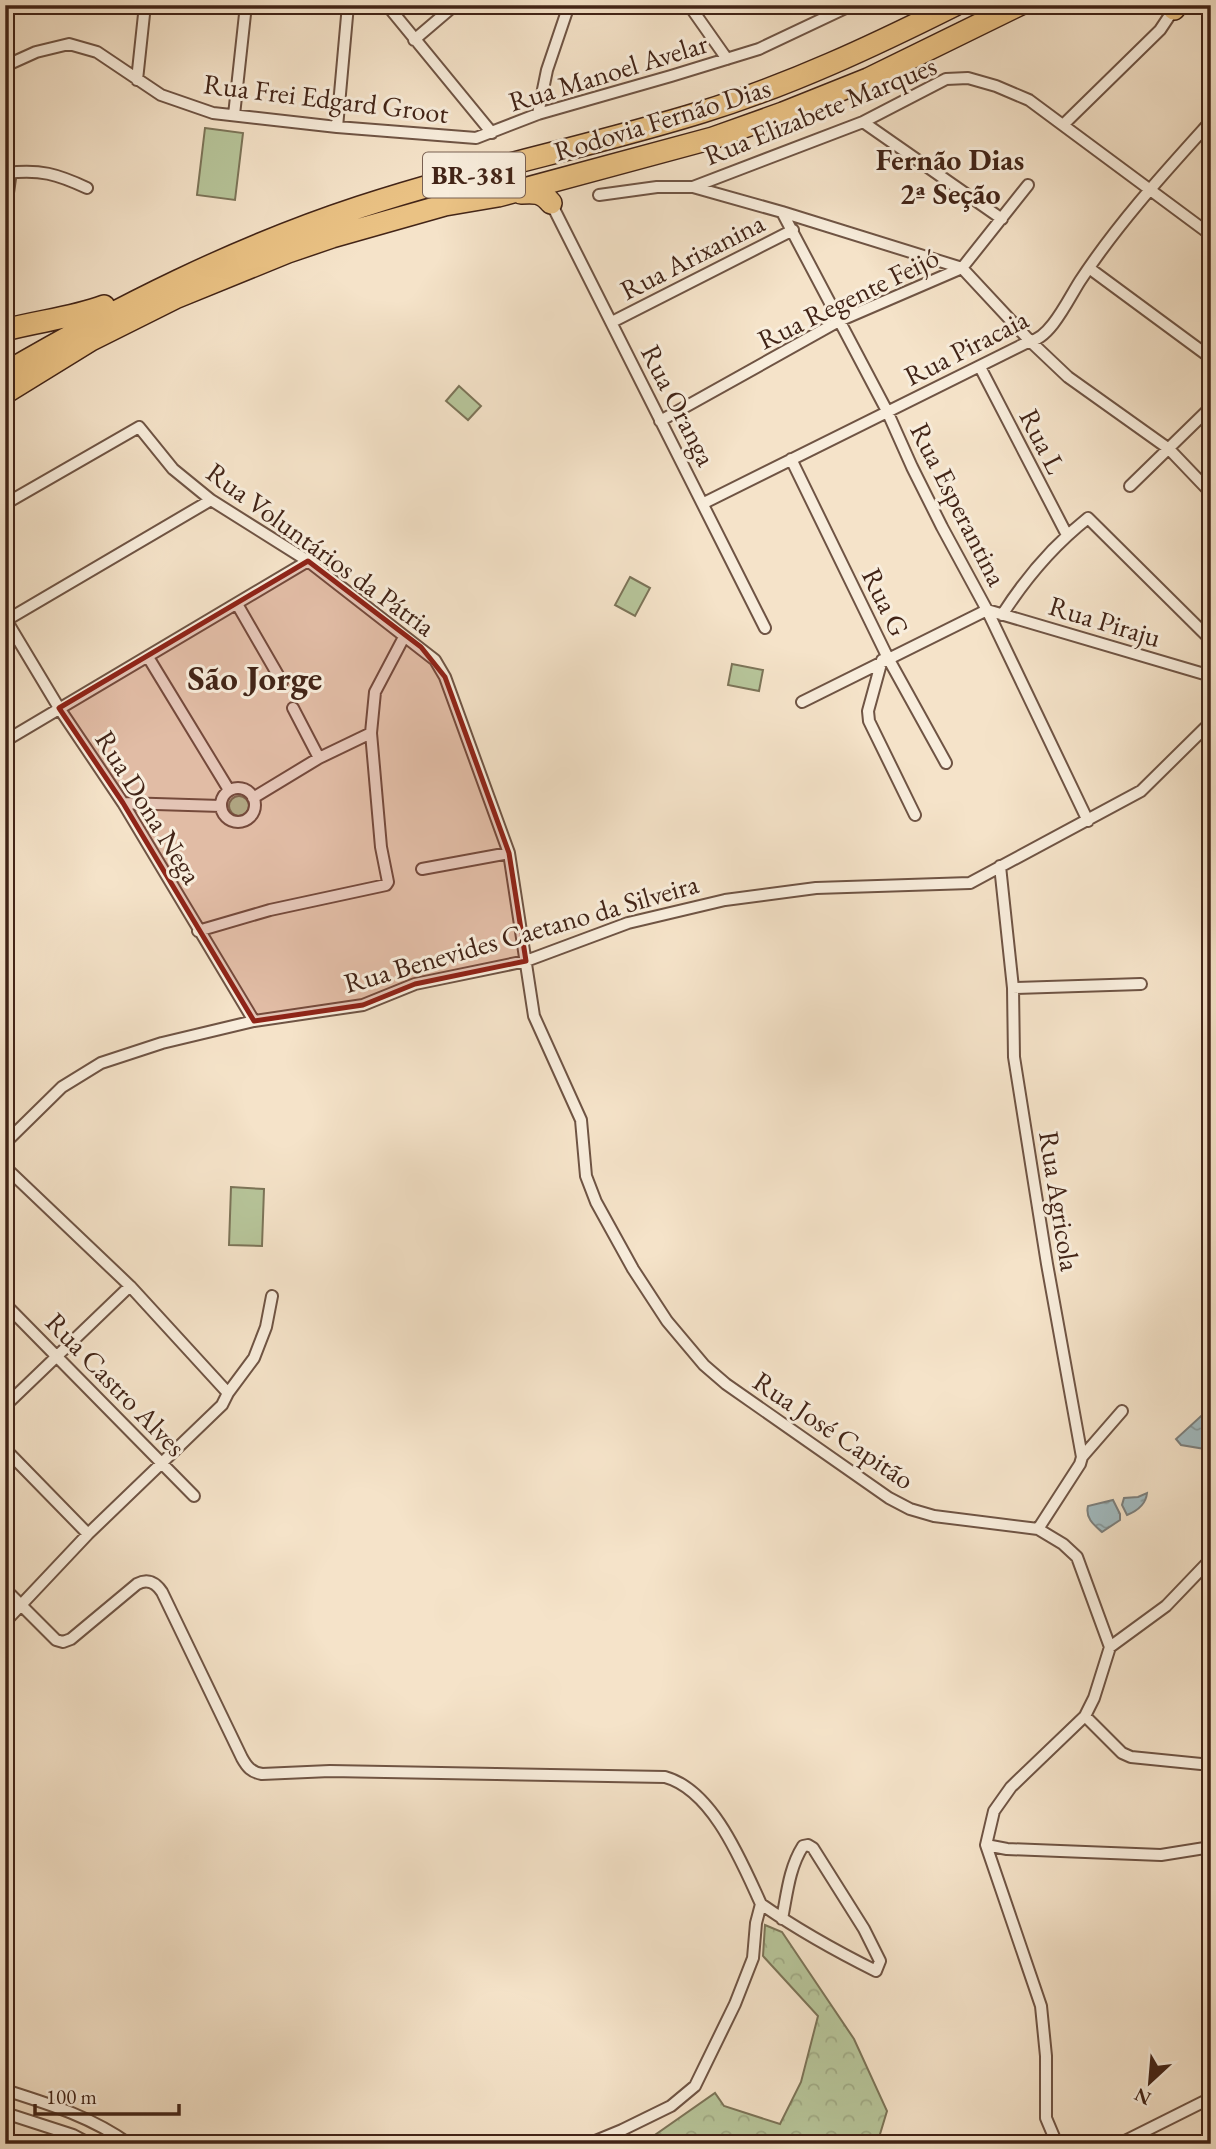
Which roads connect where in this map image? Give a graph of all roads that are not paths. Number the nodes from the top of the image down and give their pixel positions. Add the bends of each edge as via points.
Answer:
1 (145, 5) edge
2 (246, 5) edge
3 (348, 5) edge
4 (387, 5) edge
5 (454, 5) edge
6 (569, 5) edge
7 (689, 5) edge
8 (852, 5) edge
9 (955, 5) edge
10 (1019, 5) edge
11 (1175, 7) edge
12 (414, 40) junction
13 (727, 59) junction
14 (5, 66) edge
15 (137, 80) junction
16 (538, 114) junction
17 (234, 115) junction
18 (1211, 121) edge
19 (863, 122) junction
20 (1064, 124) junction
21 (337, 127) junction
22 (492, 133) junction
23 (6, 171) edge
24 (1028, 185) dead end
25 (693, 187) junction
26 (87, 188) dead end
27 (1149, 189) junction
28 (598, 195) dead end
29 (498, 196) junction
30 (5, 200) edge
31 (551, 203) joint
32 (782, 212) junction
33 (1002, 219) junction
34 (793, 230) junction
35 (1211, 235) edge
36 (962, 268) junction
37 (1089, 268) junction
38 (191, 273) junction
39 (839, 321) junction
40 (612, 322) junction
41 (5, 330) edge
42 (1030, 341) junction
43 (1211, 358) edge
44 (980, 367) junction
45 (5, 373) edge
46 (5, 393) edge
47 (1211, 407) edge
48 (887, 411) junction
49 (660, 421) junction
50 (1169, 449) junction
51 (791, 459) junction
52 (1130, 486) dead end
53 (1211, 493) edge
54 (211, 500) junction
55 (704, 503) junction
56 (5, 504) edge
57 (1067, 535) junction
58 (308, 561) junction
59 (237, 604) junction
60 (987, 610) junction
61 (1002, 615) junction
62 (6, 620) edge
63 (765, 628) dead end
64 (404, 637) junction
65 (1211, 640) edge
66 (148, 657) junction
67 (885, 659) junction
68 (1211, 676) edge
69 (282, 682) dead end
70 (802, 702) dead end
71 (59, 708) junction
72 (293, 708) dead end
73 (1211, 722) edge
74 (371, 733) junction
75 (5, 741) edge
76 (319, 758) junction
77 (946, 763) dead end
78 (229, 790) junction
79 (253, 798) junction
80 (123, 803) junction
81 (221, 806) junction
82 (915, 815) dead end
83 (1088, 821) junction
84 (509, 853) junction
85 (1000, 866) junction
86 (422, 869) dead end
87 (198, 931) junction
88 (526, 961) junction
89 (1141, 984) dead end
90 (1013, 988) junction
91 (254, 1021) junction
92 (5, 1143) edge
93 (5, 1167) edge
94 (130, 1286) junction
95 (272, 1296) dead end
96 (5, 1304) edge
97 (56, 1355) junction
98 (228, 1393) junction
99 (5, 1406) edge
100 (1122, 1411) dead end
101 (5, 1449) edge
102 (1082, 1457) junction
103 (161, 1464) junction
104 (194, 1496) dead end
105 (1038, 1529) junction
106 (88, 1534) junction
107 (1211, 1559) edge
108 (5, 1589) edge
109 (23, 1606) junction
110 (5, 1622) edge
111 (1110, 1647) junction
112 (1084, 1716) junction
113 (1211, 1765) edge
114 (986, 1845) junction
115 (1211, 1847) edge
116 (761, 1904) junction
117 (782, 1919) junction
118 (5, 2090) edge
119 (1211, 2098) edge
120 (5, 2113) edge
121 (90, 2144) edge
122 (129, 2144) edge
123 (588, 2144) edge
124 (1057, 2144) edge
125 (1119, 2144) edge

1 - 15 street
2 - 17 street
3 - 21 street
4 - 12 street
5 - 12 street
6 - 16 street
7 - 13 street
8 - 13 street, Rua Manoel Avelar
9 - 38 highway, Rodovia Fernão Dias / BR-381 via 834,64 702,112 360,207
10 - 29 highway, Rodovia Fernão Dias / BR-381 via 868,79 783,113 713,138
11 - 20 street via 1160,30
12 - 22 street
13 - 16 street, Rua Manoel Avelar
14 - 15 street, Rua Frei Edgard Groot via 69,44 97,52
15 - 17 street, Rua Frei Edgard Groot via 161,96
16 - 22 street, Rua Manoel Avelar
17 - 21 street, Rua Frei Edgard Groot
18 - 27 street, Rua Piracaia
19 - 20 street, Rua Elizabete Marques via 946,79 968,78 1029,100
19 - 25 street, Rua Elizabete Marques
19 - 33 street
20 - 27 street, Rua Elizabete Marques
21 - 22 street, Rua Frei Edgard Groot via 476,138
23 - 26 street via 60,175
23 - 30 street
24 - 33 street, Rua Regente Feijó
25 - 28 street
25 - 32 street
27 - 35 street, Rua Elizabete Marques
27 - 37 street, Rua Piracaia
29 - 31 highway via 535,192
29 - 46 highway, Rodovia Fernão Dias / BR-381 via 445,205 288,252 151,310 91,340
31 - 40 street, Rua Oranga
32 - 34 street, Rua Esperantina
32 - 36 street
33 - 36 street, Rua Regente Feijó
34 - 39 street, Rua Esperantina
34 - 40 street, Rua Arixanina
36 - 39 street, Rua Regente Feijó
36 - 42 street
37 - 42 street, Rua Piracaia via 1044,337
37 - 43 street
38 - 41 highway via 171,276 102,307
38 - 45 highway, Rodovia Fernão Dias / BR-381
39 - 48 street, Rua Esperantina
39 - 49 street, Rua Regente Feijó
40 - 49 street, Rua Oranga
42 - 44 street, Rua Piracaia
42 - 50 street via 1068,377
44 - 48 street, Rua Piracaia
44 - 57 street, Rua L
47 - 50 street
48 - 51 street, Rua Piracaia
48 - 60 street, Rua Esperantina
49 - 55 street, Rua Oranga
50 - 52 street
50 - 53 street
51 - 55 street, Rua Piracaia
51 - 67 street, Rua G
54 - 56 street, Rua Voluntários da Pátria via 173,469 139,427
54 - 58 street, Rua Voluntários da Pátria
54 - 62 street
55 - 63 street, Rua Oranga
57 - 61 street
57 - 65 street via 1088,518
58 - 59 street
58 - 64 street, Rua Voluntários da Pátria
59 - 66 street
59 - 69 street
60 - 61 street, Rua Piraju
60 - 67 street
60 - 83 street, Rua Esperantina
61 - 68 street, Rua Piraju
62 - 71 street, Rua Dona Nega
64 - 74 street via 375,692
64 - 84 street, Rua Voluntários da Pátria via 435,660 445,677
66 - 71 street
66 - 78 street
67 - 70 street
67 - 77 street, Rua G
67 - 82 street via 869,721
71 - 75 street
71 - 80 street, Rua Dona Nega
72 - 76 street
73 - 83 street, Rua Benevides Caetano da Silveira via 1141,791
74 - 76 street
74 - 87 street via 386,885
76 - 79 street
78 - 79 street via 240,788
78 - 81 street
79 - 81 street via 252,813 244,820 229,819
80 - 81 street
80 - 87 street, Rua Dona Nega
83 - 85 street, Rua Benevides Caetano da Silveira
84 - 86 street
84 - 88 street, Rua Voluntários da Pátria
85 - 88 street, Rua Benevides Caetano da Silveira via 970,883 816,888 725,900 628,923
85 - 90 street, Rua Agricola
87 - 91 street, Rua Dona Nega
88 - 91 street, Rua Benevides Caetano da Silveira via 415,984 363,1005
88 - 105 street, Rua José Capitão via 534,1016 581,1120 586,1176 596,1202 667,1321 704,1365 910,1509
89 - 90 street
90 - 102 street, Rua Agricola via 1014,1057
91 - 92 street, Rua Benevides Caetano da Silveira via 101,1063 62,1087
93 - 94 street
94 - 97 street
94 - 98 street
95 - 98 street via 254,1358
96 - 97 street, Rua Castro Alves
97 - 99 street
97 - 103 street, Rua Castro Alves
98 - 103 street via 222,1405
100 - 102 street
101 - 106 street
102 - 105 street
103 - 104 street, Rua Castro Alves
103 - 106 street
105 - 111 street, Rua José Capitão via 1077,1558
106 - 109 street
107 - 111 street via 1166,1606
108 - 109 street
109 - 110 street
109 - 116 street via 63,1642 137,1584 152,1582 162,1592 242,1758 254,1772 676,1780 713,1814
111 - 112 street
112 - 113 street via 1131,1757
112 - 114 street via 1011,1787 994,1811
114 - 115 street via 1161,1855
114 - 124 street via 1041,2006 1046,2118
116 - 117 street
116 - 123 street via 753,1958 695,2086 671,2106
117 - 117 street via 797,1855 808,1845 864,1929 880,1966 876,1971
118 - 122 street via 105,2127
119 - 125 street
120 - 121 street

